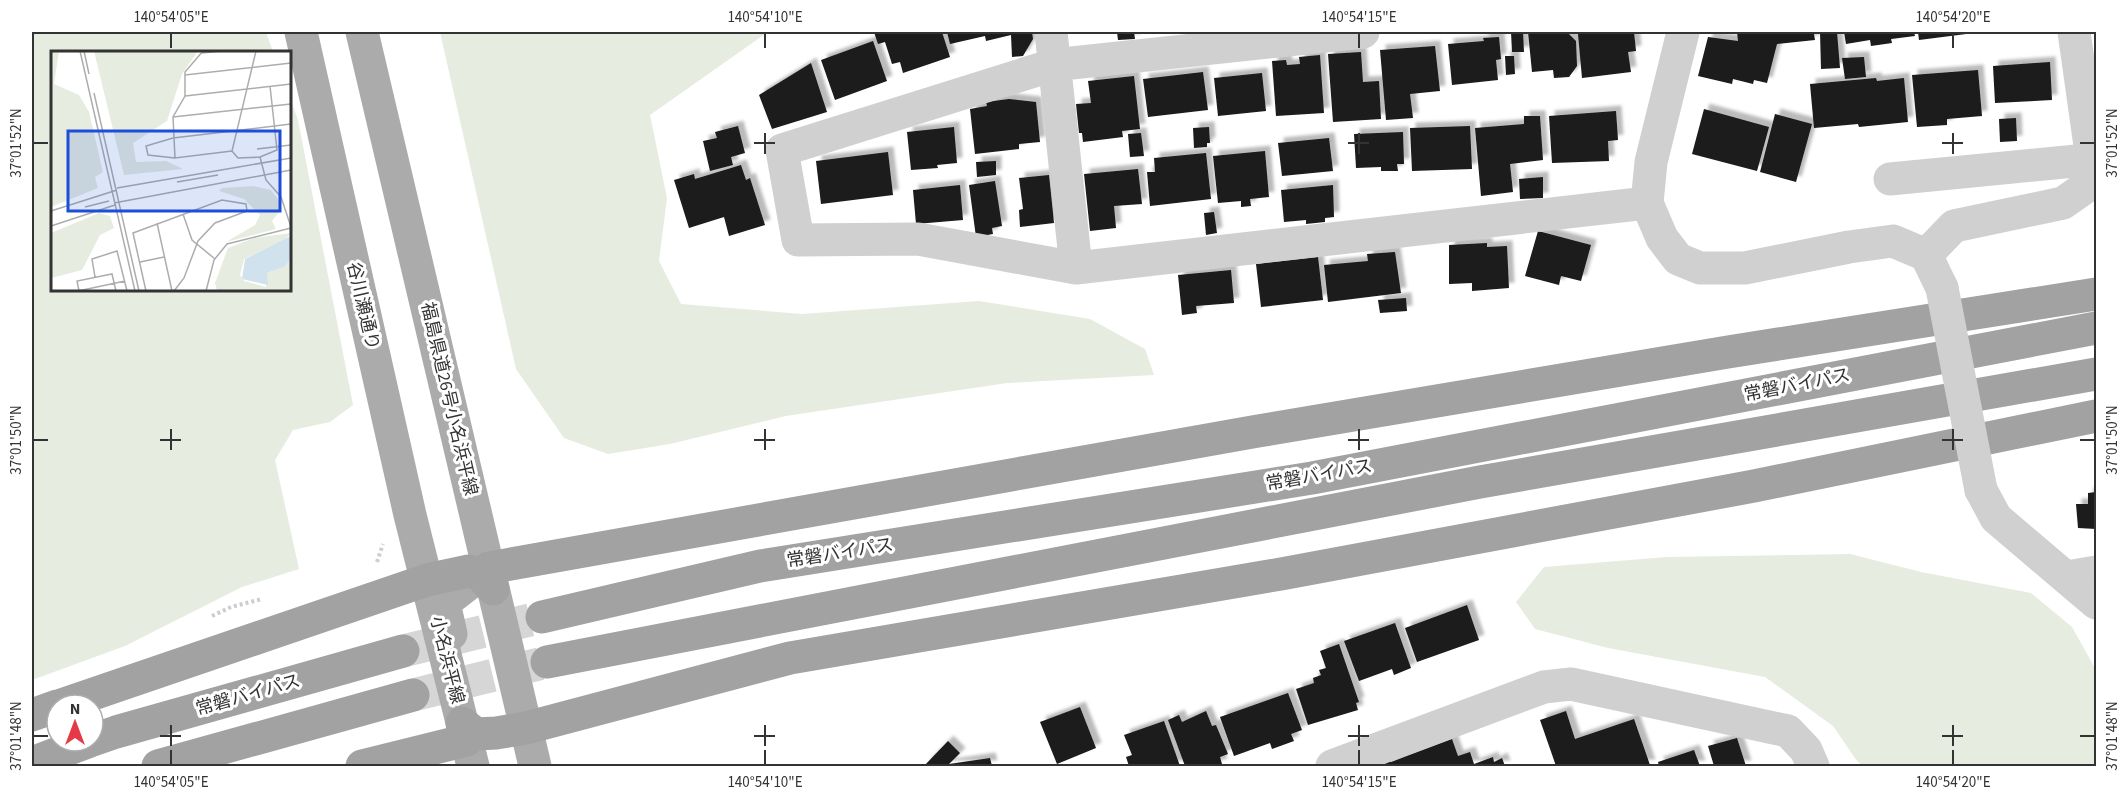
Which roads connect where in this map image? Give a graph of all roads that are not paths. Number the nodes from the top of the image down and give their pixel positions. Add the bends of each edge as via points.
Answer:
1 (301, 32) edge
2 (362, 32) edge
3 (1051, 32) edge
4 (1363, 32) edge
5 (1683, 32) edge
6 (2074, 32) edge
7 (1053, 65) junction
8 (2094, 160) edge
9 (1890, 179) dead end
10 (1647, 203) junction
11 (1926, 255) junction
12 (1076, 268) junction
13 (2097, 294) edge
14 (2097, 328) edge
15 (2097, 374) edge
16 (2097, 416) edge
17 (2082, 574) edge
18 (487, 577) junction
19 (427, 580) junction
20 (2097, 603) edge
21 (542, 617) tunnel mouth
22 (403, 651) tunnel mouth
23 (547, 662) tunnel mouth
24 (97, 693) edge
25 (413, 695) tunnel mouth
26 (526, 728) junction
27 (105, 736) edge
28 (470, 741) edge
29 (59, 753) edge
30 (32, 763) edge
31 (158, 766) edge
32 (362, 766) edge
33 (535, 766) edge
34 (1332, 766) edge
35 (1813, 766) edge

1 - 19 main road, 谷川瀬通り
2 - 18 main road, 福島県道26号小名浜平線
3 - 7 street
4 - 7 street
5 - 10 street via 1651,162
6 - 8 street
7 - 12 street
7 - 12 street via 782,150 798,240 918,239
8 - 9 street
8 - 11 street via 2090,184 2063,202 1954,226
10 - 11 street via 1662,238 1678,259 1700,268 1745,268 1893,242
10 - 12 street
11 - 17 street, bridge via 1942,288 1981,490 1996,518
13 - 18 highway via 1281,427
14 - 21 highway, 常磐バイパス via 1312,478 760,566
15 - 23 highway, 常磐バイパス via 1480,482
16 - 26 highway via 1754,486 1350,561 790,658
17 - 20 street
18 - 19 highway via 469,571
18 - 26 main road, 福島県道26号小名浜平線
18 - 28 main road via 444,603
19 - 24 highway
19 - 28 main road, 小名浜平線
22 - 27 highway, 常磐バイパス
25 - 31 highway
26 - 28 highway
26 - 33 main road, 福島県道26号小名浜平線
28 - 32 highway
29 - 30 highway, 常磐バイパス
34 - 35 street via 1544,687 1571,684 1788,731 1806,750

